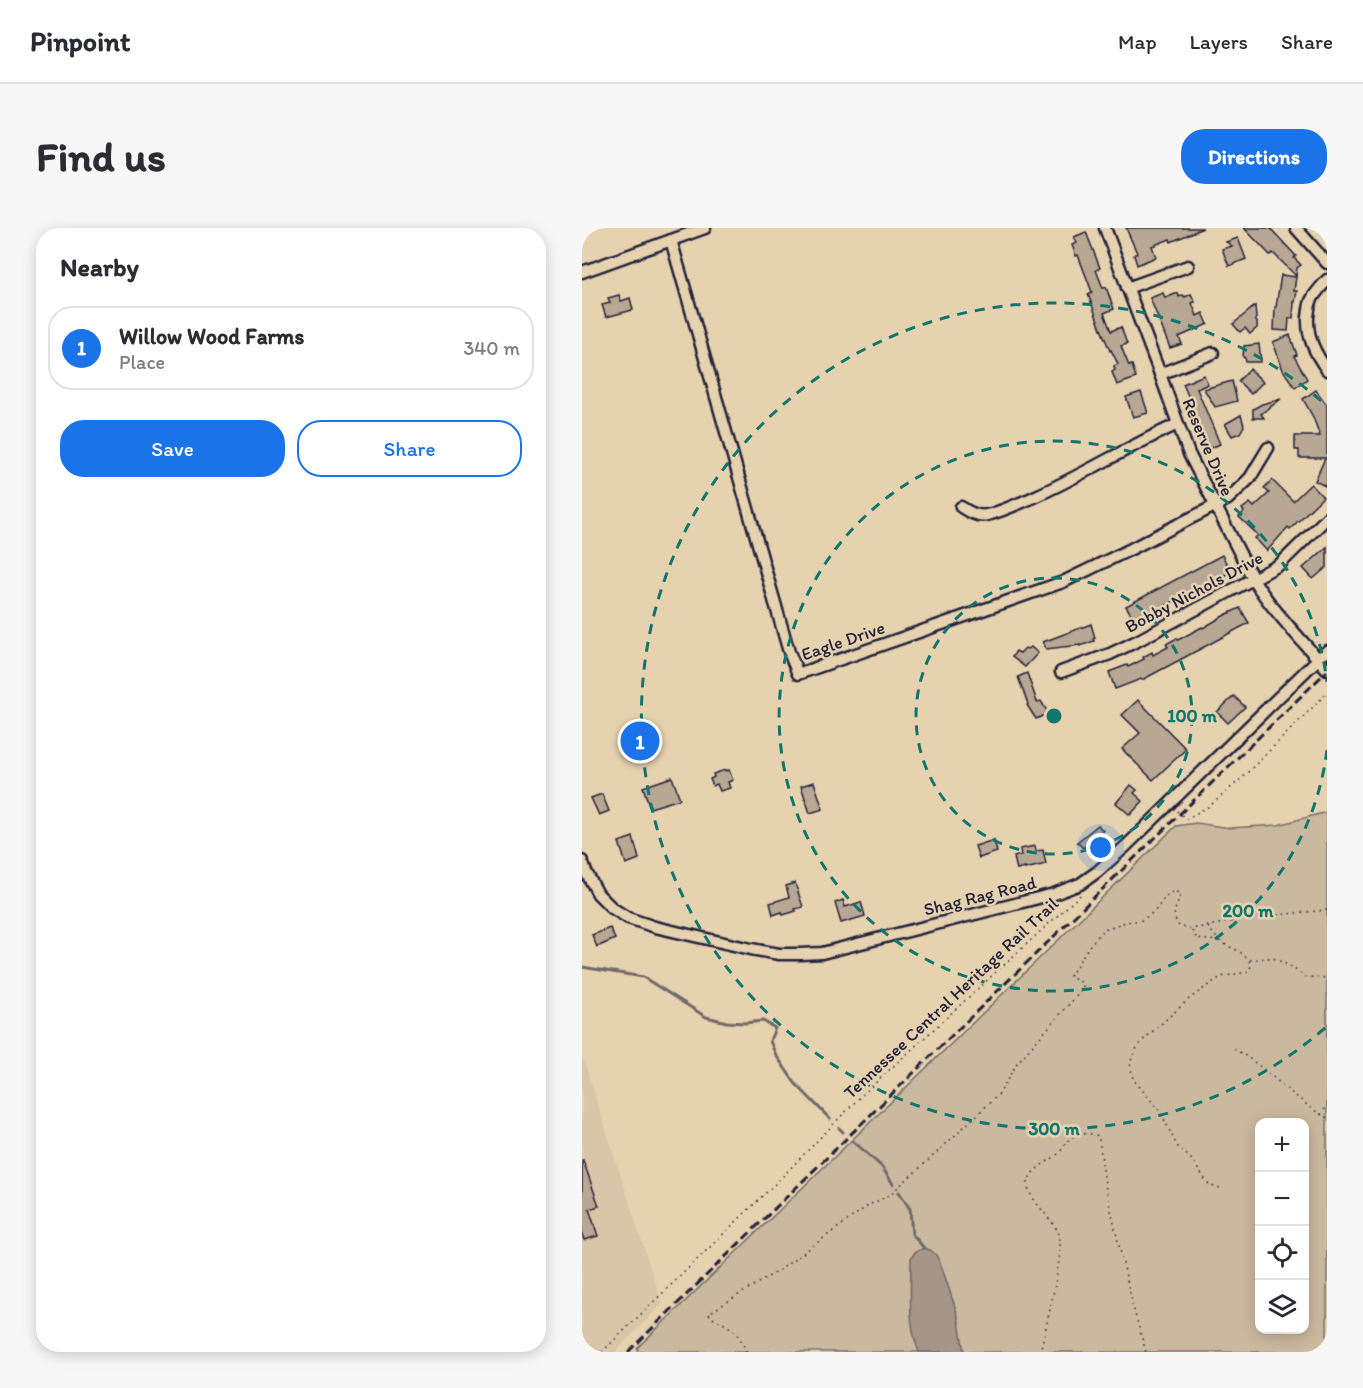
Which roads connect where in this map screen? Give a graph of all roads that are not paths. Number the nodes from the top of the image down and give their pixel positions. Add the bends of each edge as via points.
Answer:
1 (705, 228) edge
2 (1105, 228) edge
3 (1296, 228) edge
4 (670, 240) junction
5 (1327, 262) edge
6 (1188, 266) dead end
7 (582, 272) edge
8 (1327, 280) edge
9 (1127, 288) junction
10 (1213, 353) dead end
11 (1327, 370) edge
12 (1160, 374) junction
13 (1178, 424) junction
14 (1268, 448) dead end
15 (1215, 505) junction
16 (961, 507) dead end
17 (1327, 518) edge
18 (1253, 579) junction
19 (1327, 651) edge
20 (1318, 659) junction
21 (1327, 669) edge
22 (1061, 672) dead end
23 (582, 861) edge

1 - 4 street
2 - 9 street, Reserve Drive
3 - 5 street
4 - 7 street
4 - 15 street, Eagle Drive via 798,674 1063,582
6 - 9 street
8 - 11 street via 1311,299 1308,326 1316,354
9 - 12 street, Reserve Drive
10 - 12 street
12 - 13 street, Reserve Drive
13 - 15 street, Reserve Drive
13 - 16 street via 1019,503 985,516
14 - 15 street via 1250,478 1228,499
15 - 18 street, Reserve Drive
17 - 18 street, Bobby Nichols Drive via 1279,565
18 - 20 street, Reserve Drive
18 - 22 street, Bobby Nichols Drive via 1137,641
19 - 20 street, Shag Rag Road
20 - 21 street
20 - 23 street, Shag Rag Road via 1097,872 1054,894 822,953 779,954 628,918 598,894

